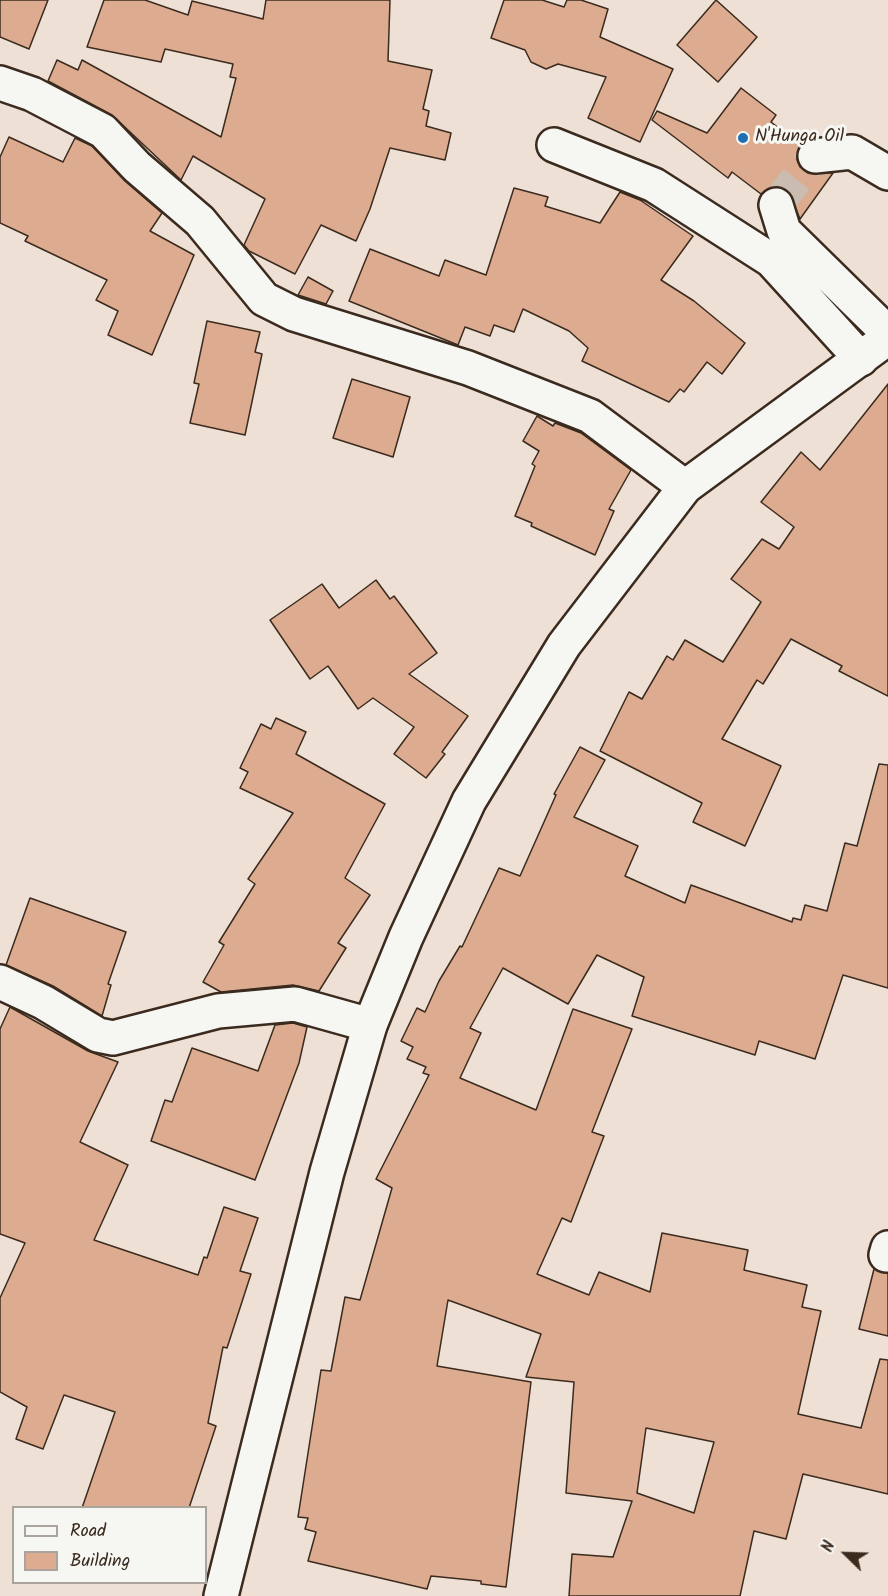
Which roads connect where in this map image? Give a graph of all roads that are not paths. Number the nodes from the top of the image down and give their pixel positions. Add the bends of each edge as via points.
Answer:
1 (0, 83) edge
2 (554, 145) dead end
3 (815, 156) dead end
4 (888, 173) edge
5 (776, 205) dead end
6 (888, 336) edge
7 (861, 359) junction
8 (686, 488) junction
9 (0, 982) edge
10 (370, 1025) junction
11 (221, 1596) edge

1 - 8 street via 32,94 103,131 137,167 200,221 264,299 294,314 468,368 590,416
2 - 7 street via 654,185 771,260
3 - 4 street via 852,152
5 - 6 street via 784,231
6 - 7 street
7 - 8 street
8 - 10 street via 564,645 469,801
9 - 10 street via 98,1035 113,1038 218,1011 295,1004
10 - 11 street via 321,1195

